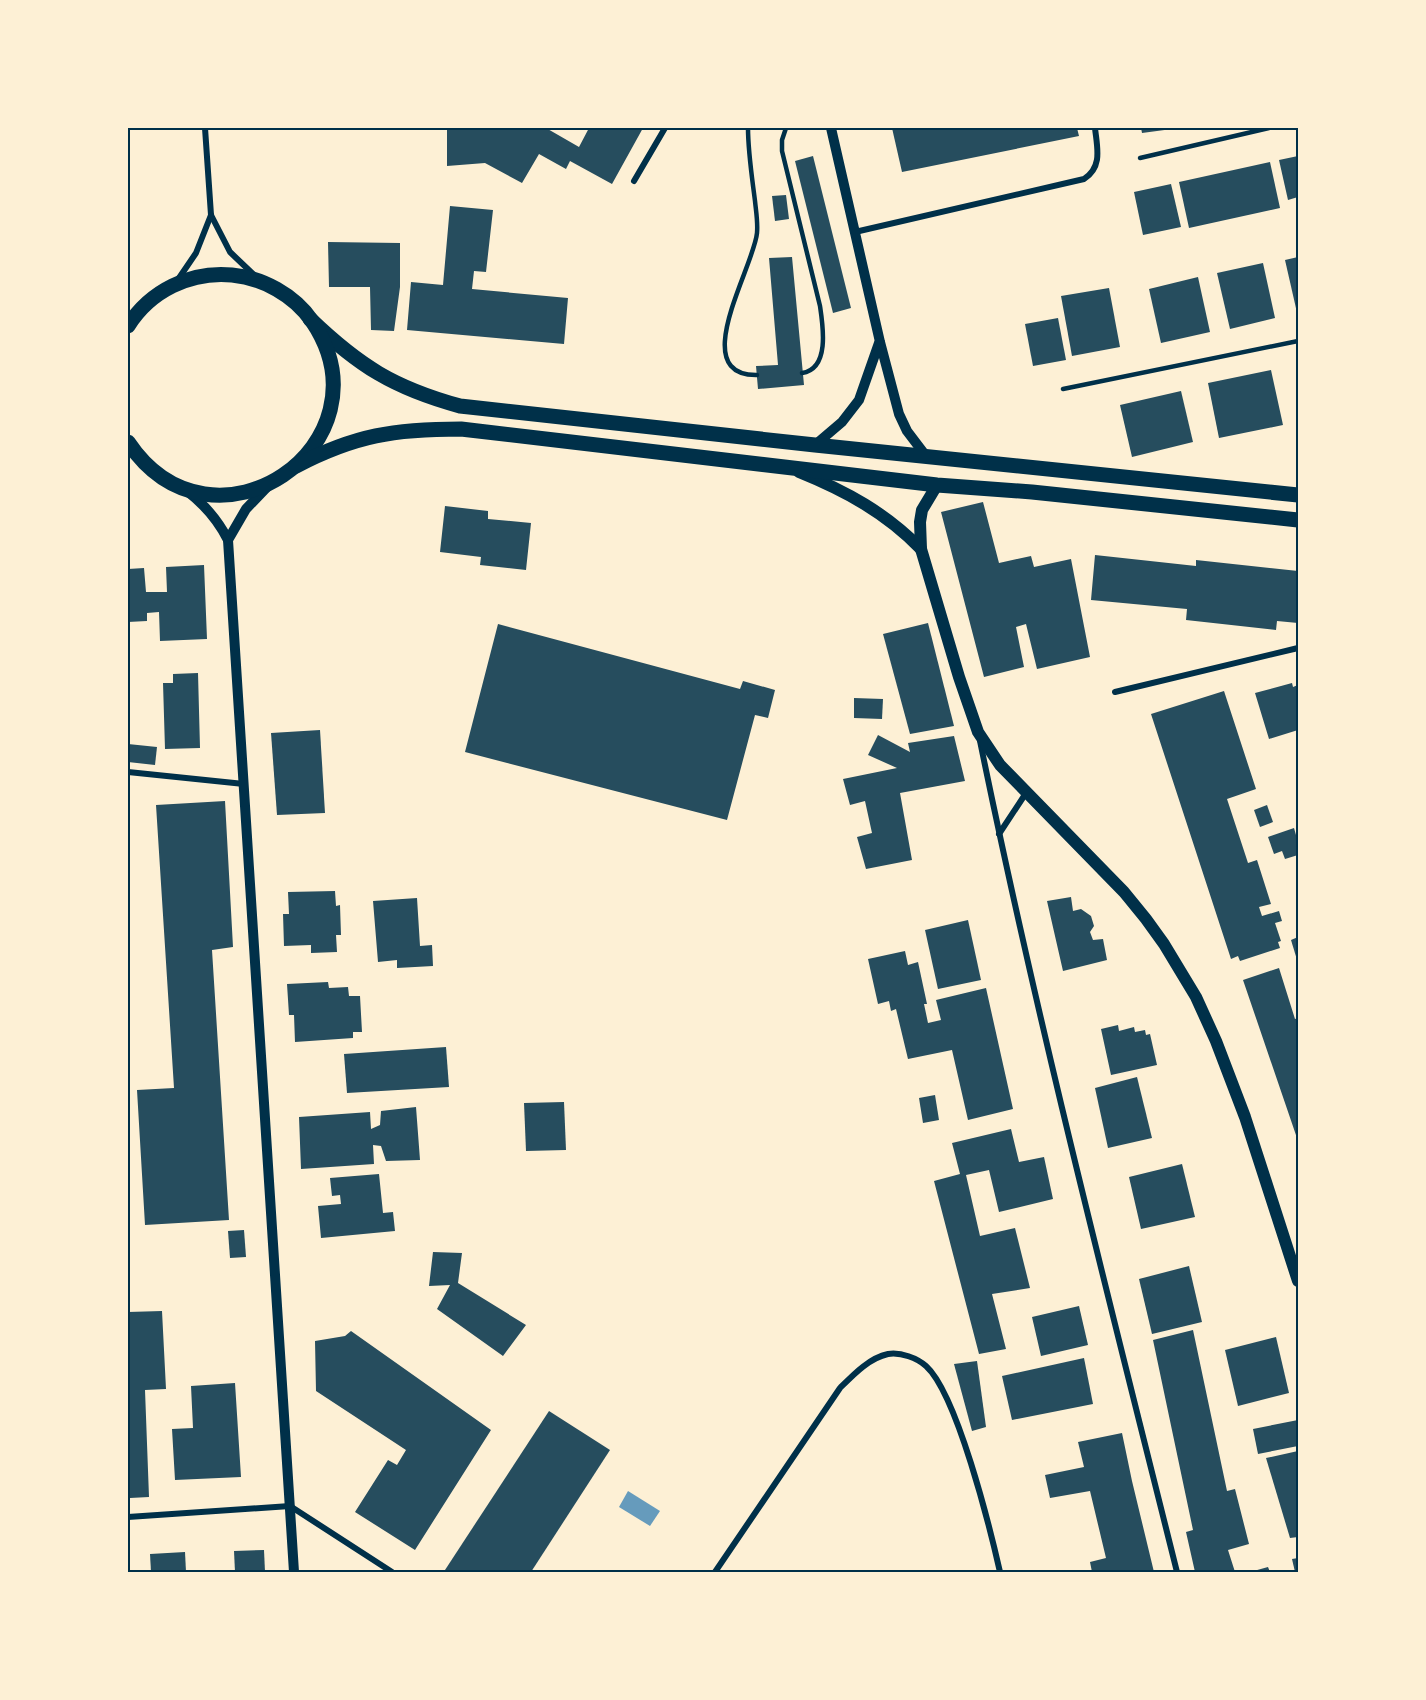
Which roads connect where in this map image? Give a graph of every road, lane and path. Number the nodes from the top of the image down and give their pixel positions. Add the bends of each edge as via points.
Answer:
1 (205, 128) edge
2 (665, 128) edge
3 (748, 128) edge
4 (786, 128) edge
5 (831, 128) edge
6 (1095, 128) edge
7 (1269, 128) edge
8 (1140, 158) dead end
9 (634, 181) dead end
10 (211, 215) junction
11 (855, 232) junction
12 (264, 283) junction
13 (172, 286) junction
14 (154, 297) junction
15 (128, 306) edge
16 (310, 319) junction
17 (128, 326) edge
18 (1299, 341) edge
19 (880, 342) junction
20 (802, 373) dead end
21 (757, 375) dead end
22 (1063, 389) dead end
23 (128, 442) edge
24 (815, 445) junction
25 (926, 456) junction
26 (296, 466) junction
27 (790, 468) junction
28 (270, 484) junction
29 (937, 484) junction
30 (182, 487) junction
31 (1299, 495) edge
32 (1299, 520) edge
33 (228, 540) junction
34 (921, 549) junction
35 (1299, 648) edge
36 (1115, 692) dead end
37 (978, 732) junction
38 (128, 772) edge
39 (244, 784) junction
40 (1026, 793) junction
41 (999, 834) junction
42 (1299, 1281) edge
43 (290, 1506) junction
44 (128, 1517) edge
45 (294, 1572) edge
46 (392, 1572) edge
47 (716, 1572) edge
48 (1000, 1572) edge
49 (1177, 1572) edge

1 - 10 street
2 - 9 street
3 - 21 lane via 757,236 724,340 729,367 739,373
4 - 20 lane via 782,151 822,324 818,363 813,370
5 - 11 street
6 - 11 street via 1098,164 1084,179
7 - 8 lane
10 - 12 street via 230,252
10 - 13 street via 196,253
11 - 19 street
12 - 13 main road via 222,274
12 - 16 main road via 294,301
13 - 14 main road
14 - 15 main road
14 - 17 main road
16 - 24 main road via 380,376 460,406
16 - 26 main road via 326,350 332,390 321,433
18 - 22 lane
19 - 24 street via 859,400 842,422
19 - 25 street via 902,422
23 - 30 main road via 154,472
24 - 25 main road
25 - 31 main road
26 - 27 main road via 330,449 377,434 461,429
26 - 28 main road
27 - 29 main road
27 - 34 main road via 853,495 903,530
28 - 30 main road via 222,495
28 - 33 street via 246,509
29 - 32 main road
29 - 34 main road via 922,510
30 - 33 street via 208,511
33 - 39 street
34 - 37 main road
35 - 36 street
37 - 40 main road via 1000,765
37 - 41 street
38 - 39 street
39 - 43 street
40 - 41 street
40 - 42 main road via 1124,892 1164,944 1196,997 1245,1117
41 - 49 street via 1045,1039
43 - 44 street
43 - 45 street
43 - 46 street
47 - 48 street via 840,1388 855,1372 889,1354 913,1358 927,1367 938,1382 957,1422

